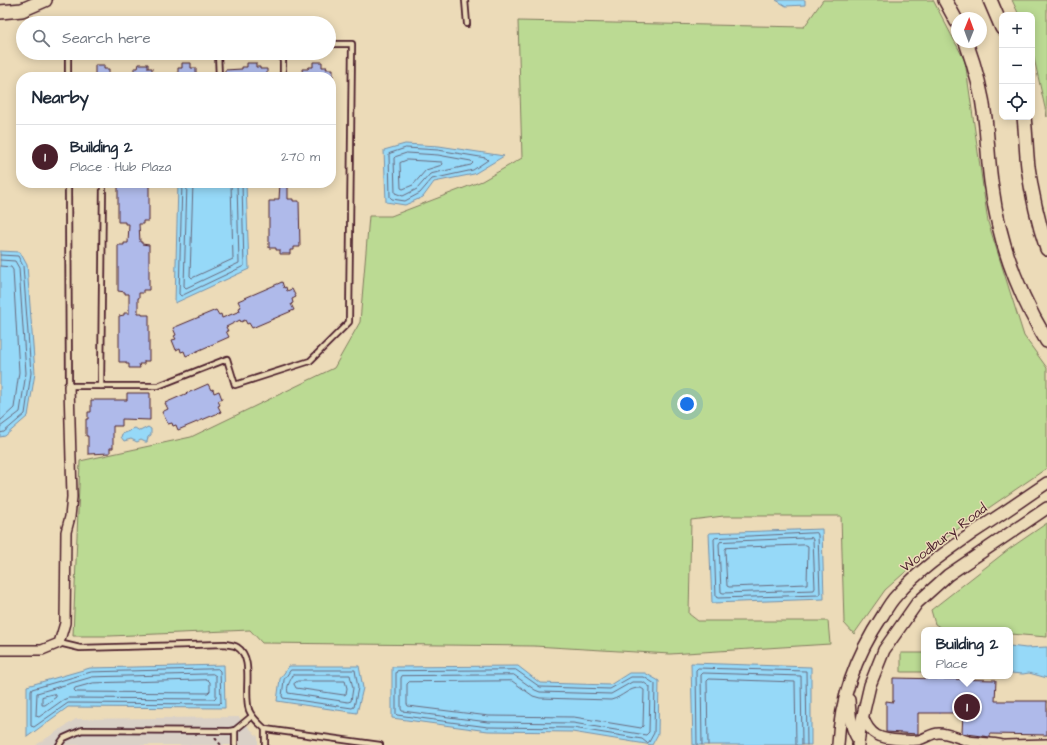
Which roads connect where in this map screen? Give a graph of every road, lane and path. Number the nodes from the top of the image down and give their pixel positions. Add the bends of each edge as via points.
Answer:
1 (45, 0) edge
2 (465, 0) edge
3 (945, 0) edge
4 (990, 0) edge
5 (0, 12) edge
6 (952, 12) edge
7 (999, 21) edge
8 (467, 24) dead end
9 (336, 44) edge
10 (968, 48) edge
11 (68, 60) edge
12 (218, 60) edge
13 (283, 60) edge
14 (68, 72) edge
15 (218, 72) edge
16 (283, 72) edge
17 (1024, 120) edge
18 (68, 188) edge
19 (103, 188) edge
20 (1047, 249) edge
21 (1047, 341) edge
22 (69, 386) junction
23 (101, 386) junction
24 (1047, 483) edge
25 (1047, 508) edge
26 (59, 643) junction
27 (0, 650) edge
28 (849, 684) junction
29 (252, 716) junction
30 (863, 716) junction
31 (265, 729) junction
32 (235, 730) junction
33 (334, 738) junction
34 (925, 741) edge
35 (956, 742) edge
36 (860, 743) edge
37 (1047, 744) edge
38 (59, 745) edge
39 (235, 745) edge
40 (265, 745) edge
41 (335, 745) edge
42 (380, 745) edge
43 (838, 745) edge
44 (1003, 745) edge
45 (1006, 745) edge

1 - 5 main road via 22,10
2 - 8 lane
3 - 6 main road
4 - 7 main road
9 - 23 lane via 352,44 349,322 310,361 235,385 227,360 158,386
10 - 21 main road via 982,97 992,188 1000,230 1019,285
11 - 14 lane
12 - 15 lane
13 - 16 lane
17 - 20 main road via 1032,191
18 - 22 lane
19 - 23 lane
22 - 23 lane
22 - 26 street via 72,498 66,532 65,623
24 - 28 street, Woodbury Road via 922,570 896,596 855,664
25 - 30 street via 948,575 917,603 884,650 870,684
26 - 27 street via 42,650
26 - 29 lane via 80,648 225,644 237,647 245,654 247,700
28 - 36 street via 850,722
28 - 43 street, Woodbury Road via 838,732
29 - 31 lane
29 - 32 lane
30 - 34 street via 870,730 877,736 885,739
30 - 36 street
31 - 33 lane
31 - 40 lane
32 - 38 lane via 82,730 64,738
32 - 39 lane
33 - 41 lane
33 - 42 lane
34 - 35 street via 939,733 949,734
35 - 44 street via 992,742
37 - 45 street

